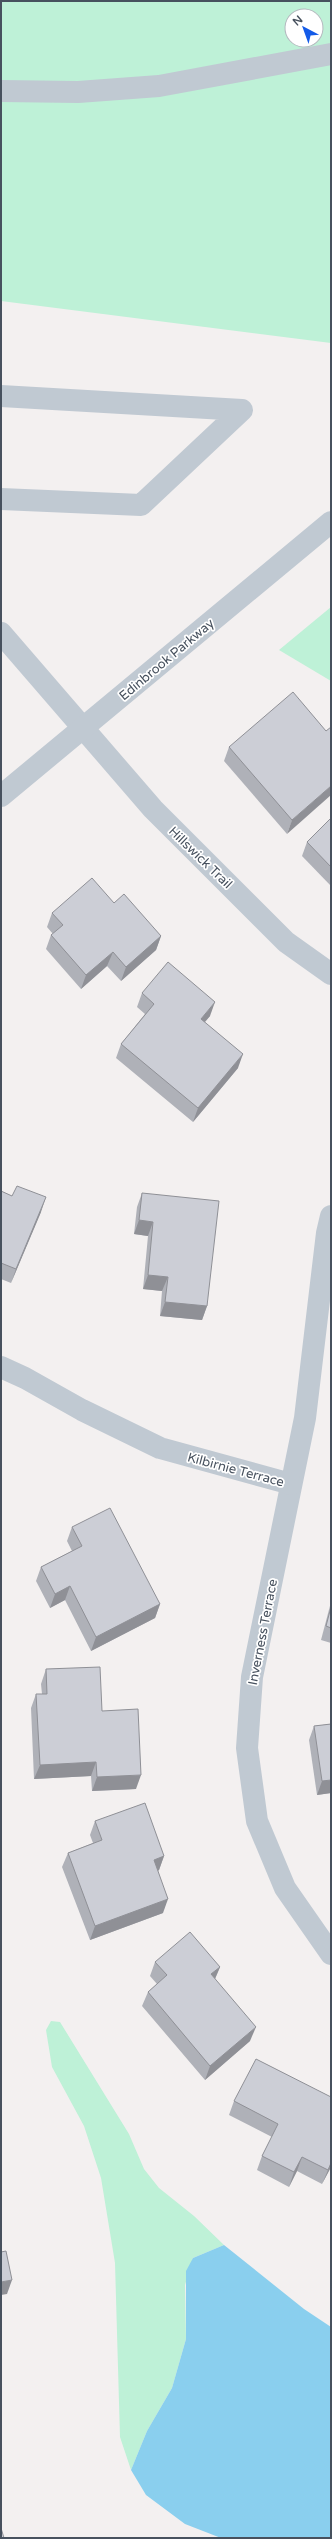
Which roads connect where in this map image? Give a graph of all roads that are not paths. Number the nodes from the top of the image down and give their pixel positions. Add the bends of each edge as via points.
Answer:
1 (331, 54) edge
2 (1, 91) edge
3 (1, 396) edge
4 (1, 499) edge
5 (331, 522) edge
6 (1, 633) edge
7 (81, 729) junction
8 (1, 796) edge
9 (331, 974) edge
10 (331, 1216) edge
11 (1, 1367) edge
12 (291, 1484) junction
13 (331, 1954) edge

1 - 2 street via 158,86 78,92
3 - 4 street via 242,410 141,505
5 - 7 street, Edinbrook Parkway
6 - 7 street, Hillswick Trail
7 - 8 street, Edinbrook Parkway
7 - 9 street, Hillswick Trail via 152,810 286,942
10 - 12 street, Kilbirnie Terrace via 309,1397
11 - 12 street, Kilbirnie Terrace via 160,1448
12 - 13 street, Inverness Terrace via 252,1677 247,1748 257,1822 286,1888

